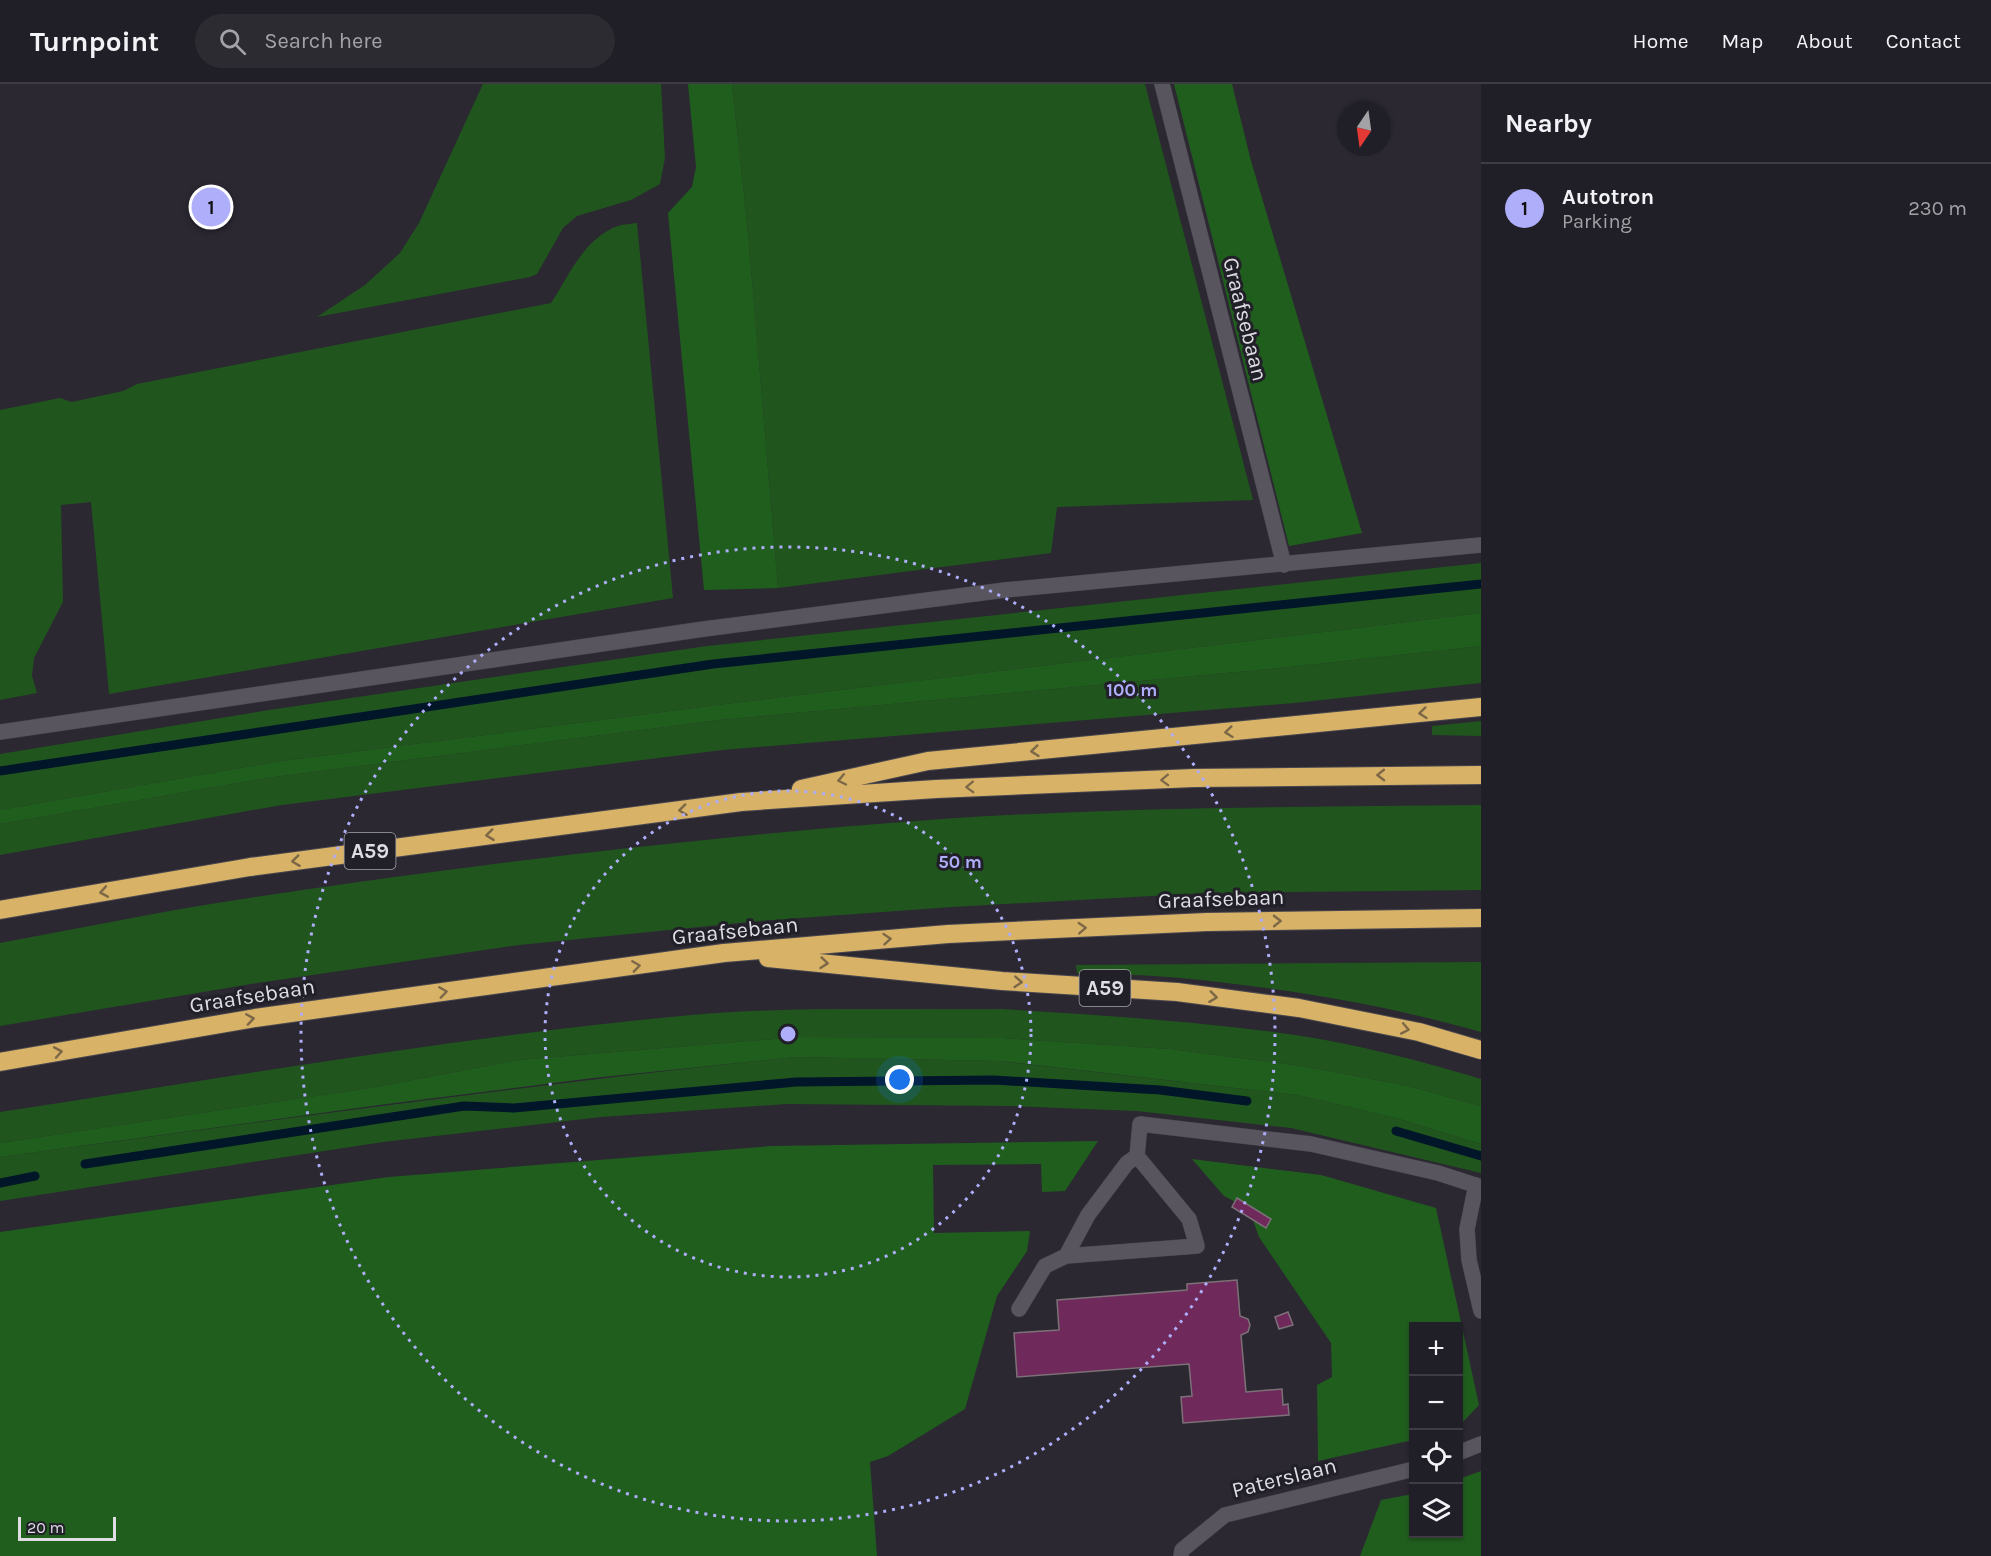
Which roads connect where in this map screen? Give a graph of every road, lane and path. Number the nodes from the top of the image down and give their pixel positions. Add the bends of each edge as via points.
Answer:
1 (1162, 84) edge
2 (1481, 545) edge
3 (1284, 565) junction
4 (1481, 707) edge
5 (0, 732) edge
6 (1481, 775) edge
7 (741, 802) junction
8 (0, 910) edge
9 (1481, 918) edge
10 (724, 953) junction
11 (1481, 1050) edge
12 (0, 1062) edge
13 (1137, 1156) junction
14 (1479, 1186) edge
15 (1066, 1256) junction
16 (1018, 1309) dead end
17 (1481, 1311) edge
18 (1481, 1444) edge
19 (1463, 1451) edge
20 (1409, 1470) edge
21 (1180, 1556) edge

1 - 3 street, Graafsebaan
2 - 3 street
3 - 5 street via 1005,590 704,629
4 -> 7 highway, A59 via 928,761
6 -> 7 highway, A59 via 1194,778
7 -> 8 highway, A59 via 250,867
10 -> 9 highway, Graafsebaan / A59 via 948,934 1207,922
10 -> 11 highway, A59 via 1002,981 1177,992 1299,1008 1419,1032
12 -> 10 highway, Graafsebaan / A59 via 255,1018
13 - 14 street via 1140,1124 1311,1144
13 - 15 street via 1127,1163 1088,1215
13 - 15 street via 1189,1219 1197,1246
14 - 17 street via 1467,1229 1469,1260
15 - 16 street via 1045,1266
18 - 19 street
20 - 21 street, Paterslaan via 1225,1515 1182,1550

